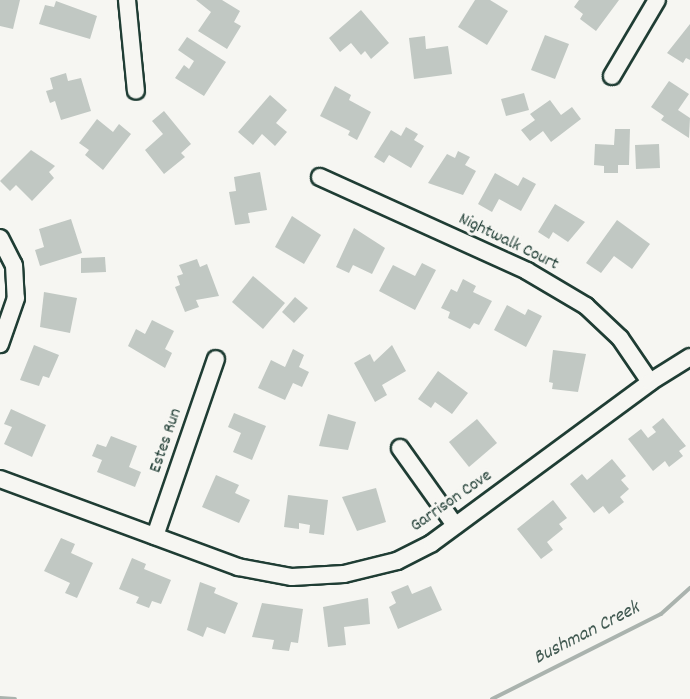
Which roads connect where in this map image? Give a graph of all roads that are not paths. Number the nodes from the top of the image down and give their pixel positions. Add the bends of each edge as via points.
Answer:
1 (128, 0) edge
2 (657, 0) edge
3 (612, 76) dead end
4 (136, 91) dead end
5 (320, 177) dead end
6 (0, 238) edge
7 (0, 344) edge
8 (690, 357) edge
9 (216, 359) dead end
10 (650, 382) junction
11 (400, 448) dead end
12 (0, 479) edge
13 (455, 525) junction
14 (155, 536) junction

1 - 4 street
2 - 3 street
5 - 10 street, Nightwalk Court via 526,271 586,306 620,338
6 - 7 street via 14,265 16,298
8 - 10 street, Garrison Cove
9 - 14 street, Estes Run
10 - 13 street, Garrison Cove
11 - 13 street
12 - 14 street, Garrison Cove
13 - 14 street, Garrison Cove via 432,543 397,561 344,574 292,577 238,567

